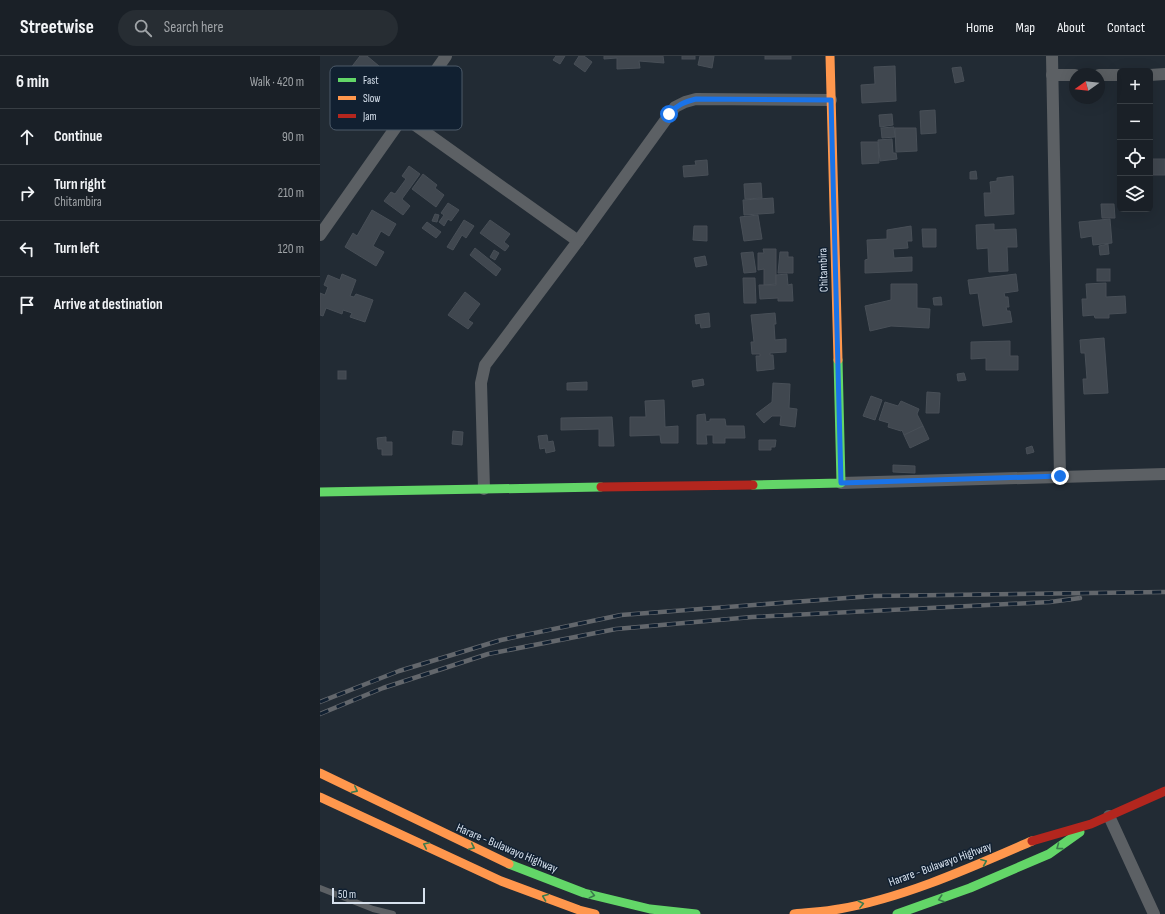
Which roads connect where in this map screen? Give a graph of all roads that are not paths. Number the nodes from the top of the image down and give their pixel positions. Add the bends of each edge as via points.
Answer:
1 (446, 56) edge
2 (830, 56) edge
3 (1052, 56) edge
4 (439, 66) edge
5 (1165, 74) edge
6 (1052, 75) junction
7 (1069, 75) edge
8 (1105, 75) edge
9 (1117, 75) edge
10 (1153, 75) edge
11 (831, 100) junction
12 (394, 130) edge
13 (423, 130) edge
14 (320, 235) edge
15 (578, 241) junction
16 (1165, 474) edge
17 (1060, 476) junction
18 (841, 483) junction
19 (484, 489) junction
20 (320, 492) edge
21 (320, 773) edge
22 (1165, 791) edge
23 (320, 797) edge
24 (1109, 816) junction
25 (1091, 824) junction
26 (320, 888) edge
27 (393, 914) edge
28 (595, 914) edge
29 (696, 914) edge
30 (794, 914) edge
31 (897, 914) edge
32 (1154, 914) edge

1 - 4 street
2 - 11 main road, Chitambira
3 - 6 street
5 - 10 street
6 - 7 street
6 - 17 street
8 - 9 street
11 - 15 street via 696,99 675,107
11 - 18 main road, Chitambira
12 - 14 street
13 - 15 street
15 - 19 street via 486,365 481,383
16 - 17 street
17 - 18 street
18 - 19 main road
19 - 20 main road
21 -> 29 main road, Harare - Bulawayo Highway via 509,864 584,893 650,909
22 - 24 main road, Harare - Bulawayo Highway
28 -> 23 main road via 501,881
24 - 25 main road, Harare - Bulawayo Highway
24 - 32 street
30 -> 25 main road, Harare - Bulawayo Highway via 840,909 888,897 965,870 1041,838
25 -> 31 main road, Harare - Bulawayo Highway via 1049,854 970,888
26 - 27 lane via 373,909

